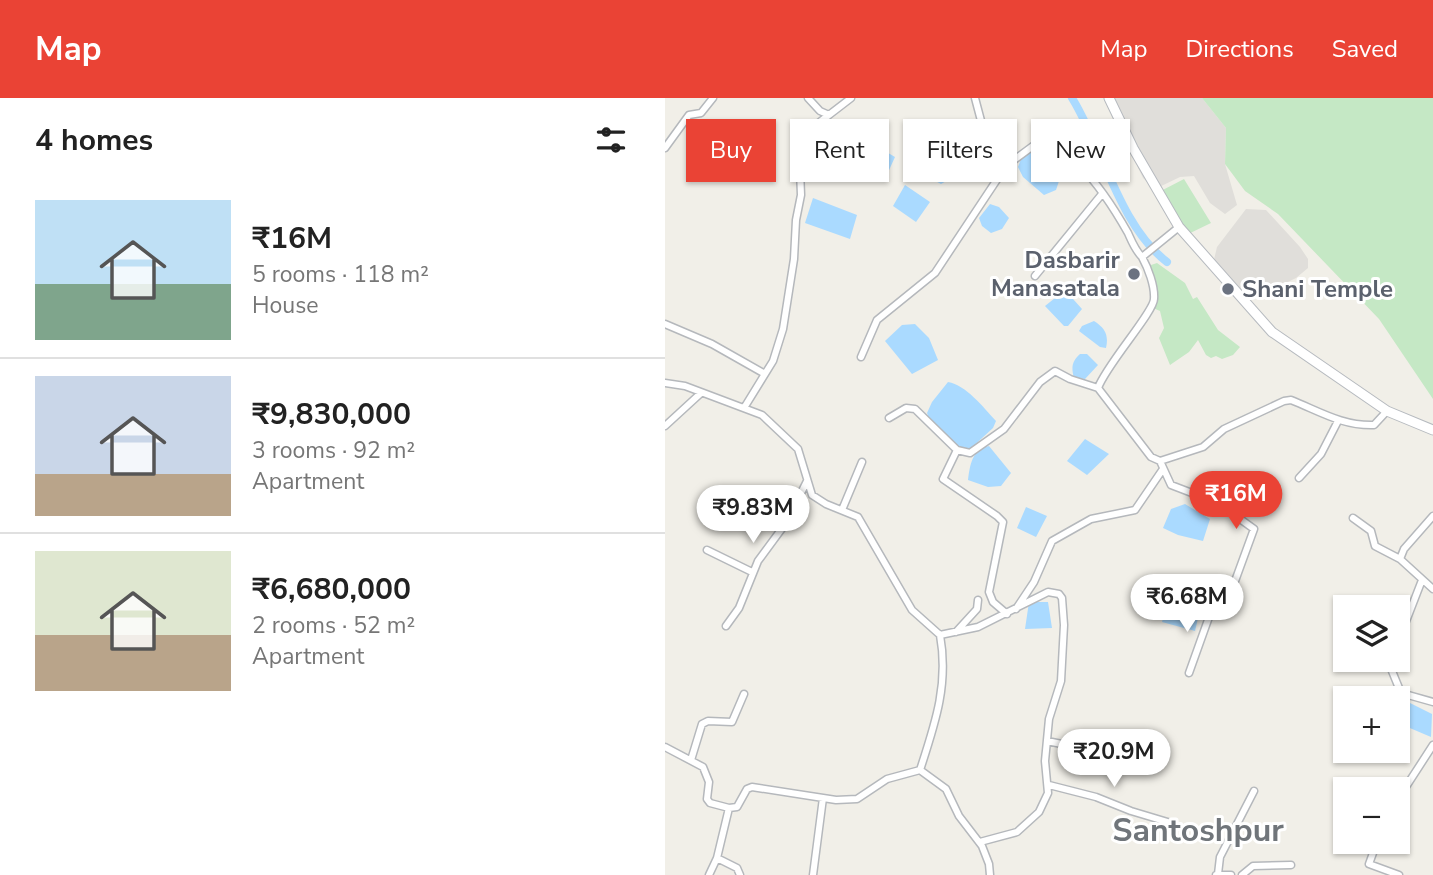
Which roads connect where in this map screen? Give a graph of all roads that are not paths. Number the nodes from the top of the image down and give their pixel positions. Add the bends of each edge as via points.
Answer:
1 (713, 98) edge
2 (808, 98) edge
3 (851, 98) edge
4 (975, 98) edge
5 (1109, 98) edge
6 (829, 115) junction
7 (981, 119) edge
8 (665, 148) edge
9 (1017, 158) edge
10 (995, 182) edge
11 (1102, 194) junction
12 (1179, 227) junction
13 (1144, 256) junction
14 (1035, 276) dead end
15 (665, 324) edge
16 (861, 357) dead end
17 (765, 374) junction
18 (665, 383) edge
19 (1098, 388) junction
20 (701, 393) junction
21 (744, 408) junction
22 (1387, 411) junction
23 (889, 418) dead end
24 (1338, 421) junction
25 (665, 426) edge
26 (1433, 430) edge
27 (957, 450) junction
28 (862, 462) dead end
29 (1162, 465) junction
30 (1299, 478) dead end
31 (807, 481) junction
32 (842, 510) junction
33 (1433, 516) edge
34 (1353, 518) dead end
35 (707, 550) dead end
36 (1400, 559) junction
37 (753, 572) junction
38 (1422, 580) junction
39 (1171, 589) dead end
40 (1433, 589) edge
41 (978, 600) dead end
42 (1214, 603) junction
43 (1015, 610) junction
44 (1410, 611) edge
45 (1007, 614) junction
46 (726, 626) dead end
47 (955, 632) junction
48 (940, 635) junction
49 (1392, 672) edge
50 (1189, 673) dead end
51 (744, 694) dead end
52 (1433, 702) edge
53 (1047, 741) junction
54 (1433, 745) edge
55 (665, 747) edge
56 (691, 760) junction
57 (1144, 761) dead end
58 (920, 770) junction
59 (1410, 780) edge
60 (1049, 785) junction
61 (1254, 791) dead end
62 (823, 798) junction
63 (729, 808) junction
64 (1171, 823) dead end
65 (982, 847) junction
66 (1373, 854) edge
67 (717, 858) junction
68 (1291, 865) dead end
69 (1217, 874) edge
70 (709, 875) edge
71 (740, 875) edge
72 (813, 875) edge
73 (990, 875) edge
74 (1231, 875) edge
75 (1242, 875) edge
76 (1399, 875) edge

1 - 8 street via 701,113 689,115
2 - 6 street
3 - 6 street
4 - 7 street
5 - 12 main road
6 - 17 street via 799,145 801,195 790,291 778,349
9 - 11 street via 1037,143 1049,145 1071,157
10 - 16 street via 935,273 877,320
11 - 13 street
11 - 14 street
12 - 13 street
12 - 22 main road via 1272,332
13 - 19 street via 1155,300
15 - 17 street
17 - 21 street
18 - 20 street
19 - 27 street via 1050,372 997,436 970,453
19 - 29 street
20 - 21 street
20 - 25 street
21 - 31 street via 772,421 793,442
22 - 24 street via 1374,425
22 - 26 main road
23 - 27 street via 906,408 915,409
24 - 29 street via 1284,401
24 - 30 street via 1321,454
27 - 45 street via 943,479 1003,523 989,592
28 - 32 street
29 - 42 street via 1171,485 1218,503 1253,527 1230,599
29 - 43 street via 1135,510 1091,519 1052,541 1034,582
31 - 32 street via 812,495
31 - 37 street
32 - 48 street via 861,520 912,610
33 - 36 street
34 - 36 street via 1371,531 1375,546
35 - 37 street
36 - 38 street
37 - 46 street via 739,608
38 - 40 street
38 - 44 street
39 - 42 street via 1192,592
41 - 47 street via 977,609
42 - 50 street
43 - 45 street
43 - 53 street via 1048,592 1062,598 1061,681
45 - 47 street
47 - 48 street
48 - 58 street via 940,711
49 - 52 street via 1401,693
51 - 56 street via 732,722 702,724
53 - 57 street
53 - 60 street
54 - 59 street
55 - 56 street
56 - 63 street via 707,773 710,803
58 - 62 street via 887,779 857,799
58 - 65 street via 946,789
60 - 64 street
60 - 65 street via 1046,801 1017,832
61 - 69 street via 1220,857
62 - 63 street via 752,787 737,807
62 - 72 street
63 - 67 street
65 - 73 street
66 - 76 street via 1369,864
67 - 70 street
67 - 71 street via 737,868
68 - 75 street via 1253,866
69 - 74 street

